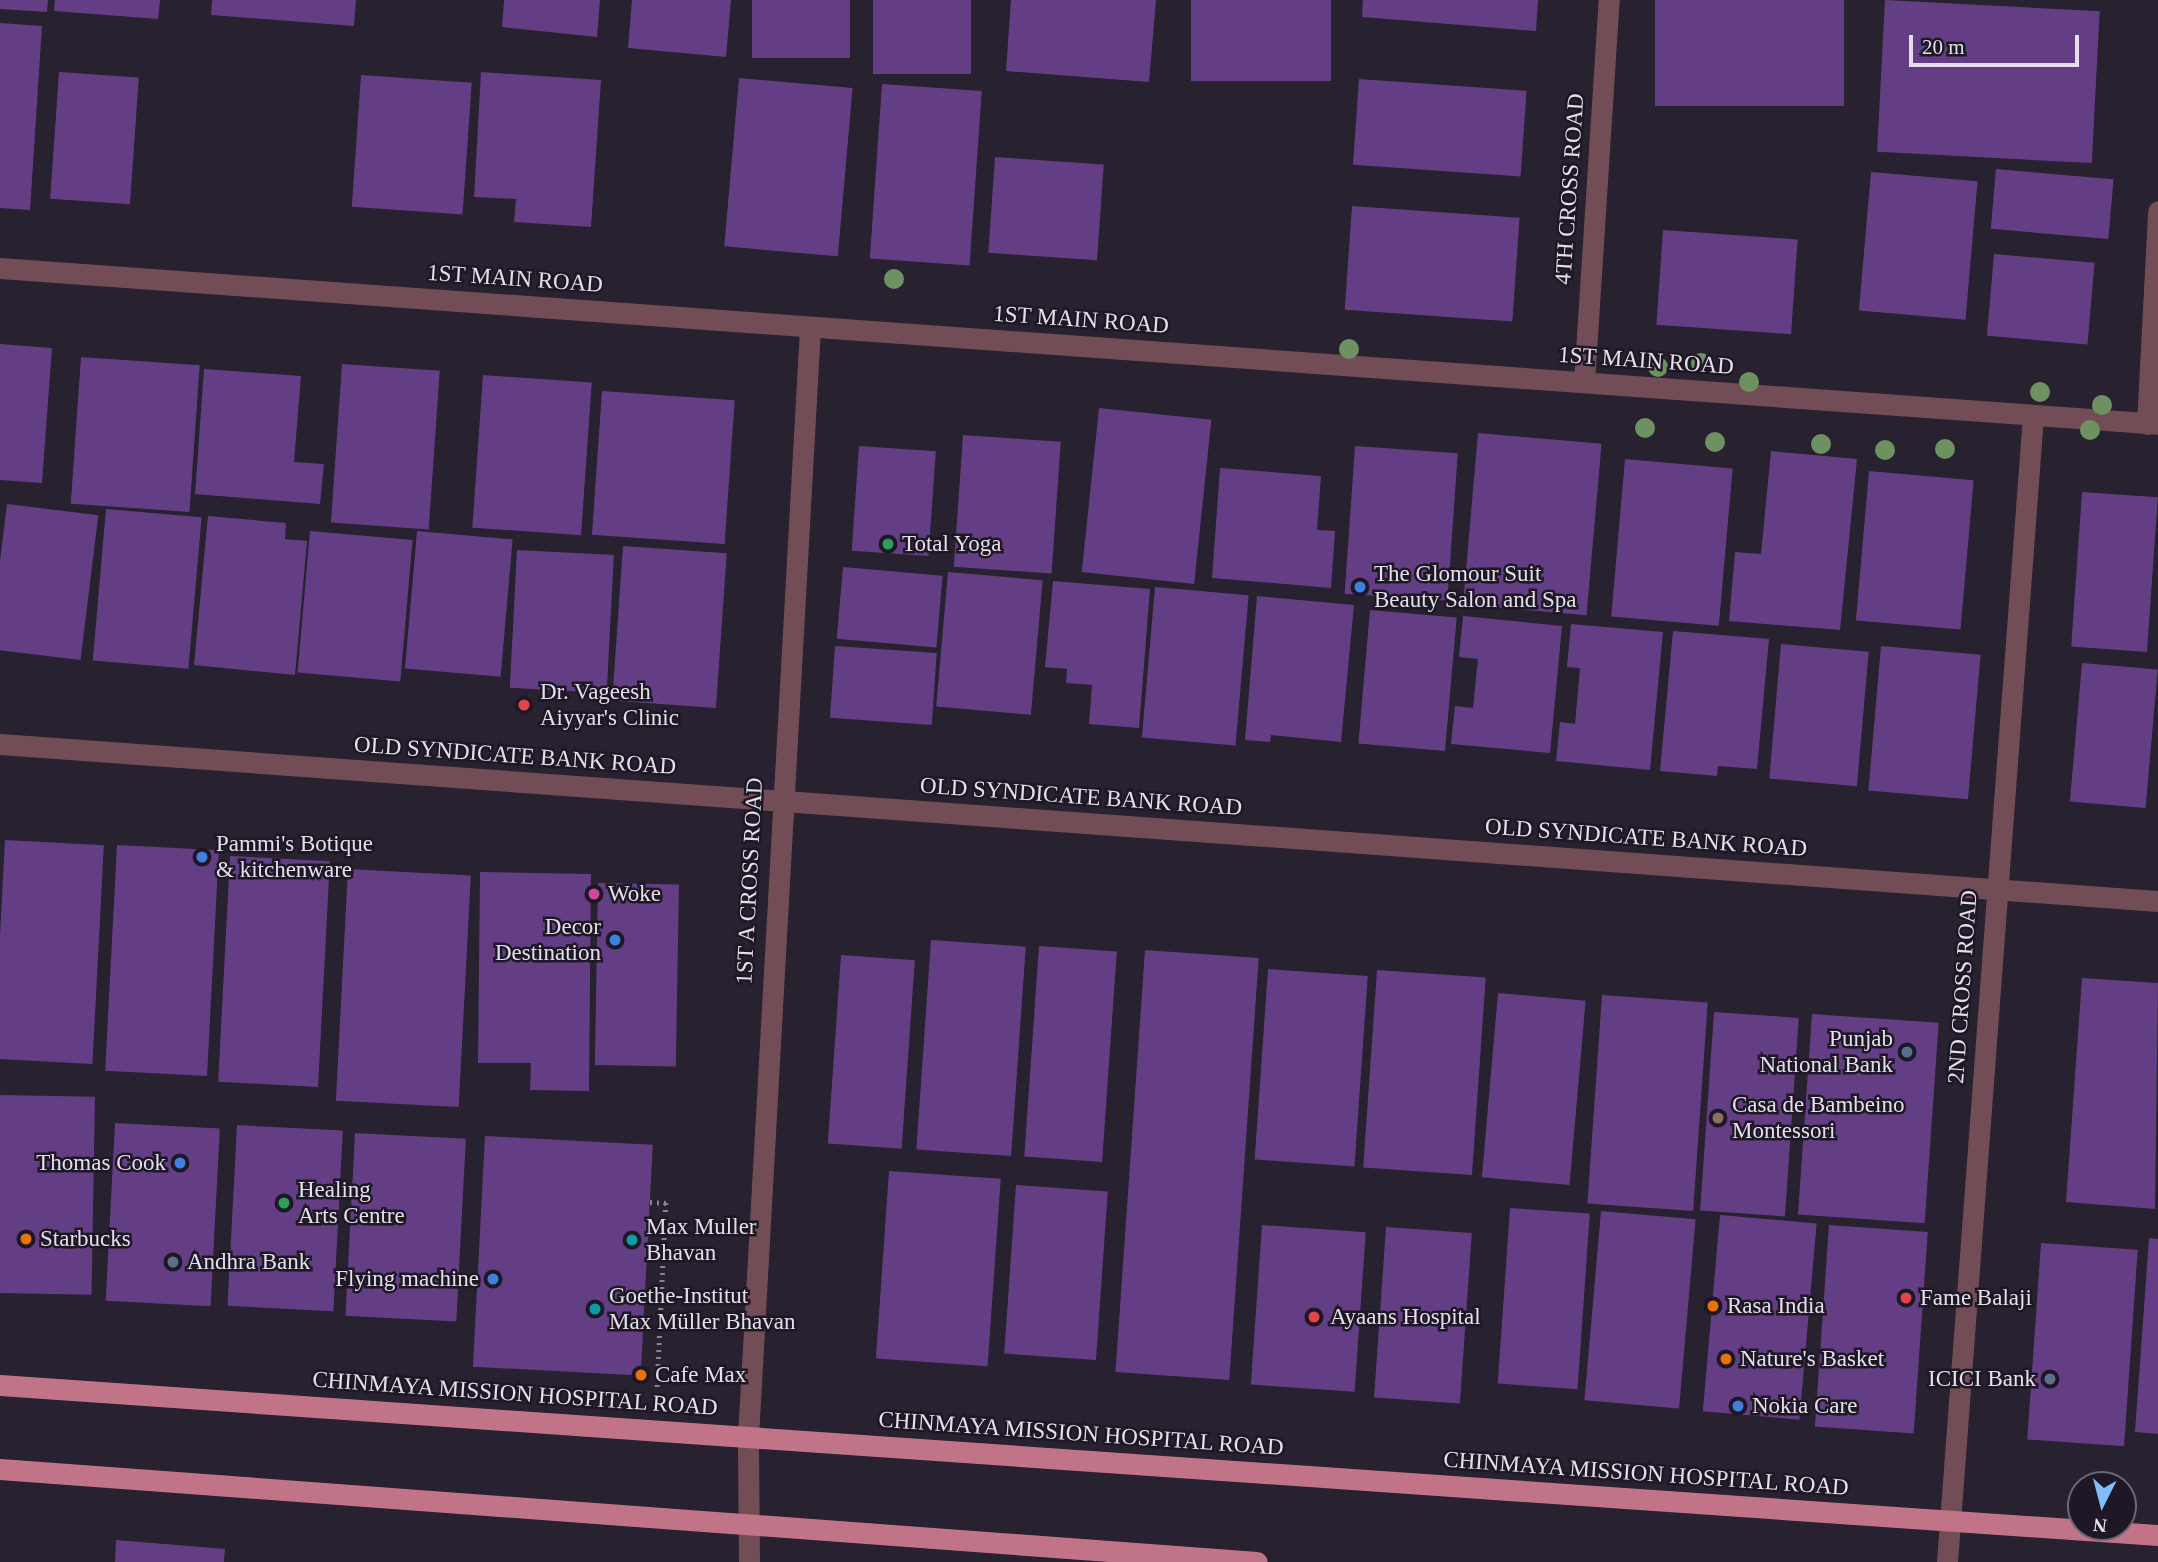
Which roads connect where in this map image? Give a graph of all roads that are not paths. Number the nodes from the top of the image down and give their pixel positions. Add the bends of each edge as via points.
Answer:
1 (1609, 0) edge
2 (2158, 211) edge
3 (0, 268) edge
4 (810, 327) junction
5 (1584, 382) junction
6 (2033, 415) junction
7 (2153, 424) edge
8 (0, 744) edge
9 (780, 801) junction
10 (1997, 890) junction
11 (2158, 901) edge
12 (0, 1385) edge
13 (748, 1437) junction
14 (0, 1469) edge
15 (1949, 1521) junction
16 (748, 1527) junction
17 (2158, 1535) edge
18 (749, 1562) edge
19 (1256, 1562) edge
20 (1947, 1562) edge

1 - 5 street, 4TH CROSS ROAD
2 - 7 street
3 - 4 street, 1ST MAIN ROAD
4 - 5 street, 1ST MAIN ROAD
4 - 9 street, 1ST A CROSS ROAD
5 - 6 street, 1ST MAIN ROAD
6 - 7 street, 1ST MAIN ROAD
6 - 10 street, 2ND CROSS ROAD
8 - 9 street, OLD SYNDICATE BANK ROAD
9 - 10 street, OLD SYNDICATE BANK ROAD
9 - 13 street, 1ST A CROSS ROAD
10 - 11 street, OLD SYNDICATE BANK ROAD
10 - 15 street, 2ND CROSS ROAD
12 - 13 main road, CHINMAYA MISSION HOSPITAL ROAD
13 - 15 main road, CHINMAYA MISSION HOSPITAL ROAD
13 - 16 street
14 - 16 main road
15 - 17 main road, CHINMAYA MISSION HOSPITAL ROAD
15 - 20 street, 2ND CROSS ROAD
16 - 18 street
16 - 19 main road

